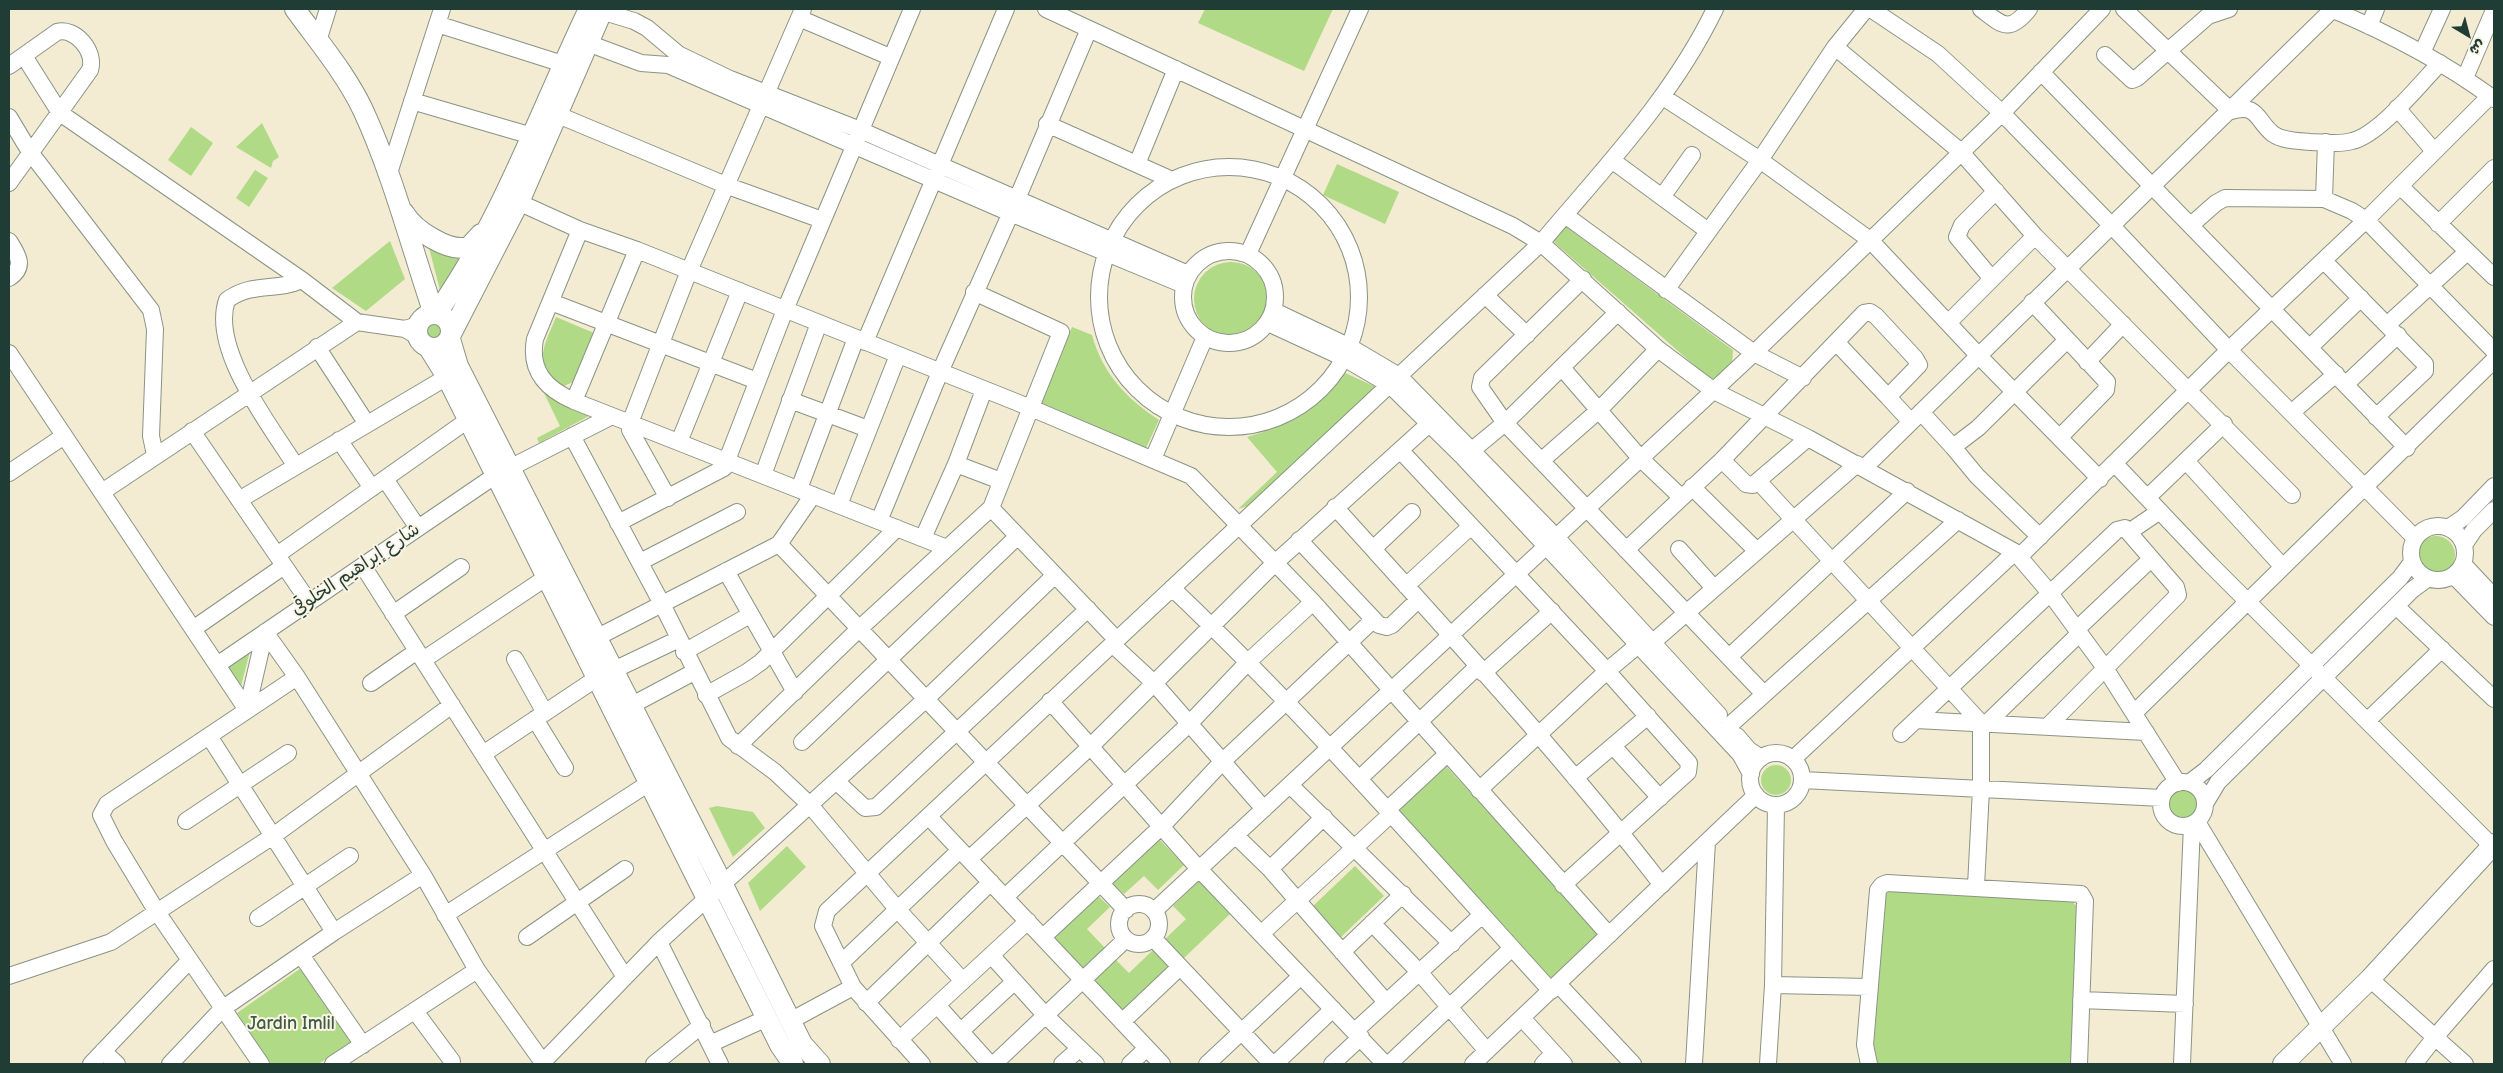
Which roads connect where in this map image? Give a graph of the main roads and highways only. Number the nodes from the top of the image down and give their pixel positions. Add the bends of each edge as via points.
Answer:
1 (295, 9) edge
2 (597, 9) edge
3 (582, 41) junction
4 (512, 200) junction
5 (400, 206) junction
6 (491, 220) junction
7 (423, 327) junction
8 (450, 337) junction
9 (503, 471) junction
10 (589, 642) junction
11 (605, 673) junction
12 (657, 777) junction
13 (2494, 846) edge
14 (793, 1064) edge
15 (820, 1064) edge
16 (2283, 1064) edge

1 - 5 main road via 362,109
2 - 3 main road
3 - 4 main road via 558,115
3 - 4 main road via 564,64 532,136
4 - 6 main road
4 - 8 main road
5 - 6 main road via 412,225 456,248 475,243
5 - 7 main road via 420,273
6 - 7 main road via 451,294
7 - 8 main road via 438,348
7 - 8 main road via 442,316 449,323
7 - 9 main road via 468,420
8 - 9 main road via 458,366
9 - 10 main road
9 - 10 main road via 547,578
10 - 11 main road
11 - 12 main road
11 - 12 main road via 632,705
12 - 14 main road via 707,897 780,1045
12 - 15 main road via 722,883 802,1044
13 - 16 main road via 2370,979

